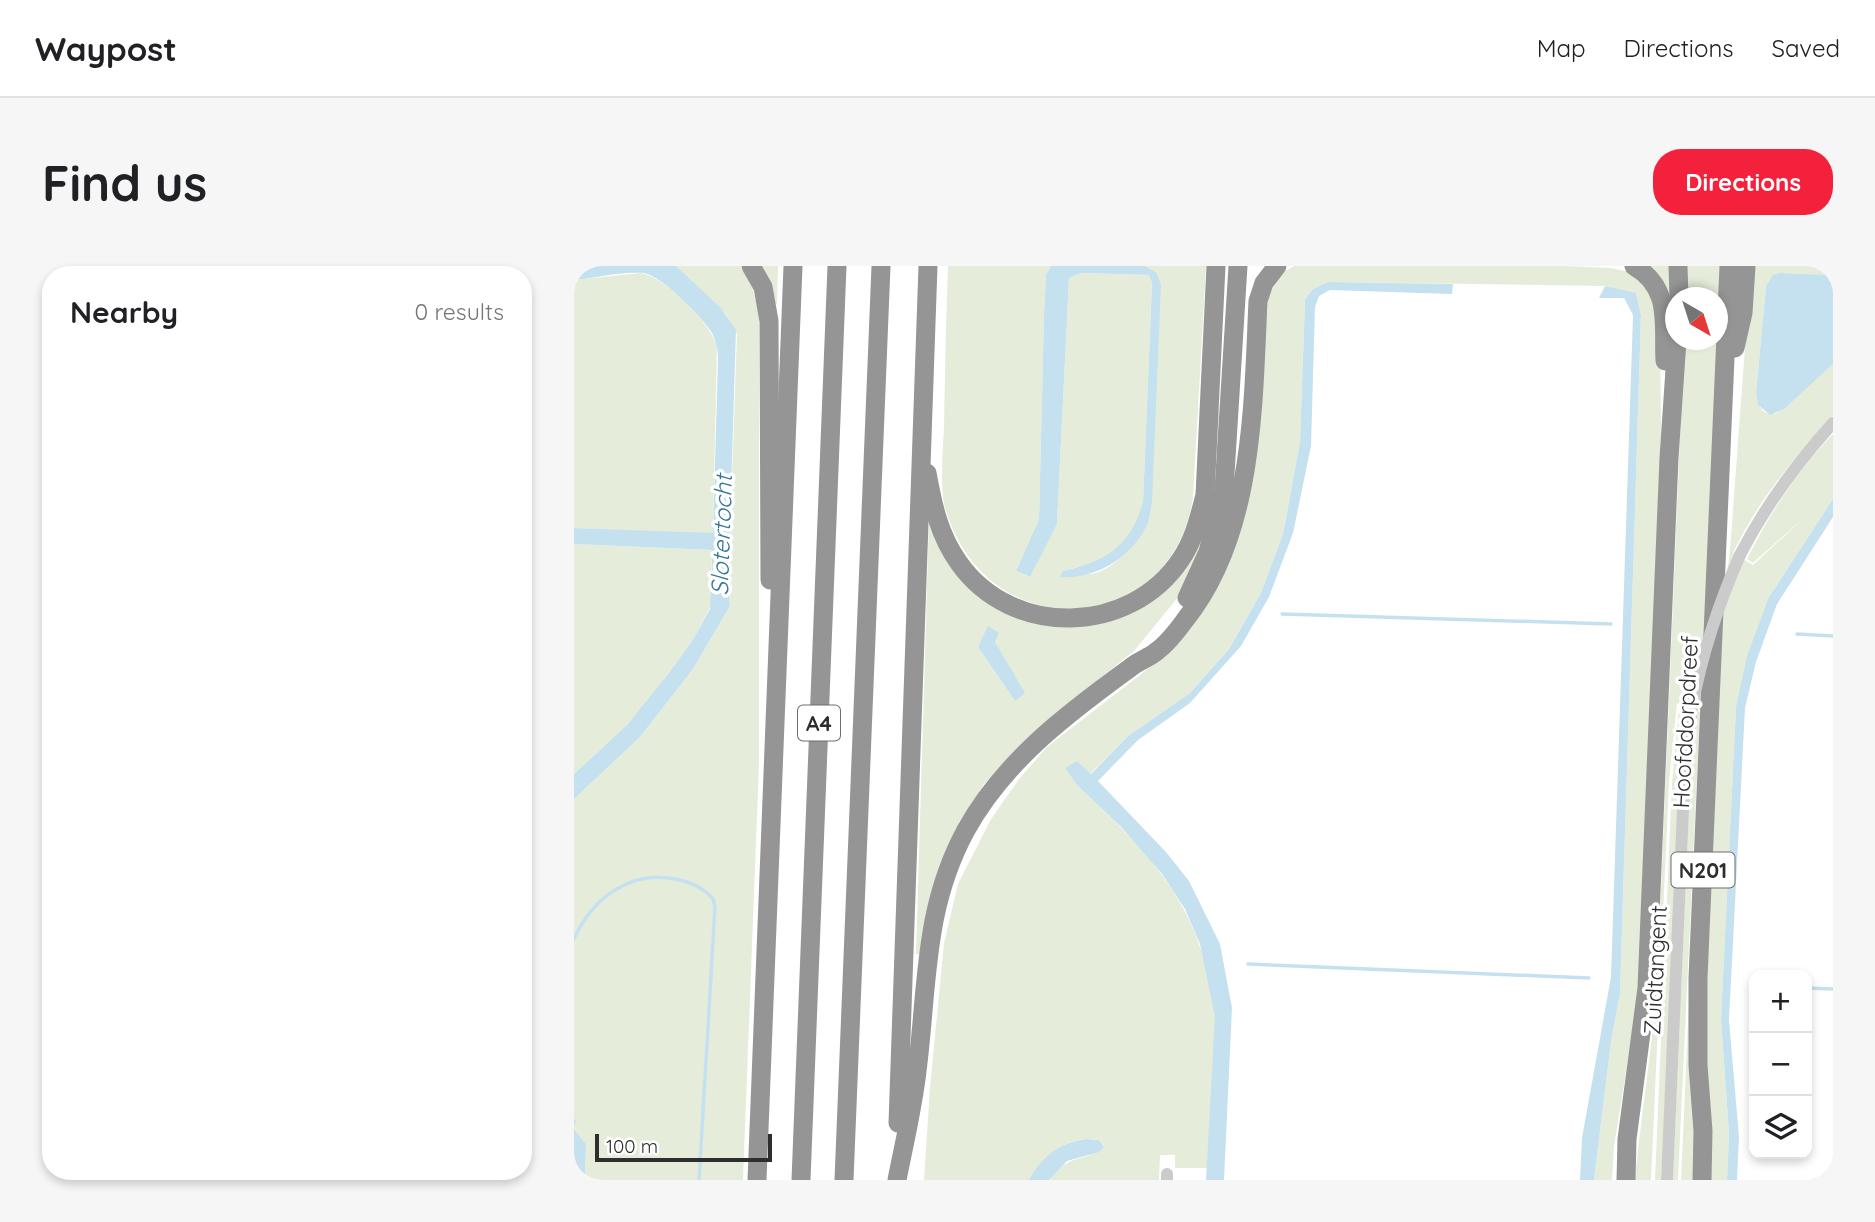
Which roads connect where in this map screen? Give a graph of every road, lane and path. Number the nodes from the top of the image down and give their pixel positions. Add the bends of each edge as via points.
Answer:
1 (751, 266) edge
2 (793, 266) edge
3 (837, 266) edge
4 (881, 266) edge
5 (928, 266) edge
6 (1216, 266) edge
7 (1238, 266) edge
8 (1277, 266) edge
9 (1634, 266) edge
10 (1678, 266) edge
11 (1730, 266) edge
12 (1746, 266) edge
13 (1679, 287) edge
14 (1676, 350) edge
15 (1724, 394) junction
16 (1833, 423) edge
17 (920, 435) junction
18 (1670, 458) junction
19 (1132, 666) junction
20 (775, 760) junction
21 (757, 1180) edge
22 (801, 1180) edge
23 (844, 1180) edge
24 (897, 1180) edge
25 (1626, 1180) edge
26 (1667, 1180) edge
27 (1702, 1180) edge

1 - 20 highway, A4 via 763,287 769,321
2 - 20 highway, A4
3 - 22 highway, A4
4 - 23 highway, A4
5 - 17 highway
6 - 17 highway via 1207,466 1200,518 1182,558 1139,599 1108,613 1061,619 1029,614 991,595 958,563 940,529
7 - 19 highway via 1228,456 1218,522 1181,610
8 - 19 highway via 1258,301 1253,398 1241,487 1219,564 1174,635
9 - 18 highway via 1649,277 1664,302
10 - 13 highway
11 - 15 highway, Hoofddorpdreef / N201
12 - 15 highway via 1743,313
14 - 18 highway, Hoofddorpdreef / N201
15 - 27 highway, Hoofddorpdreef / N201 via 1698,978
16 - 26 lane, Zuidtangent, bridge via 1781,486 1740,555 1707,641 1692,708 1684,787
17 - 24 highway
18 - 25 highway, Hoofddorpdreef / N201 via 1647,988
19 - 24 highway via 1017,761 988,794 953,856 937,902 927,957 917,1072
20 - 21 highway, A4

